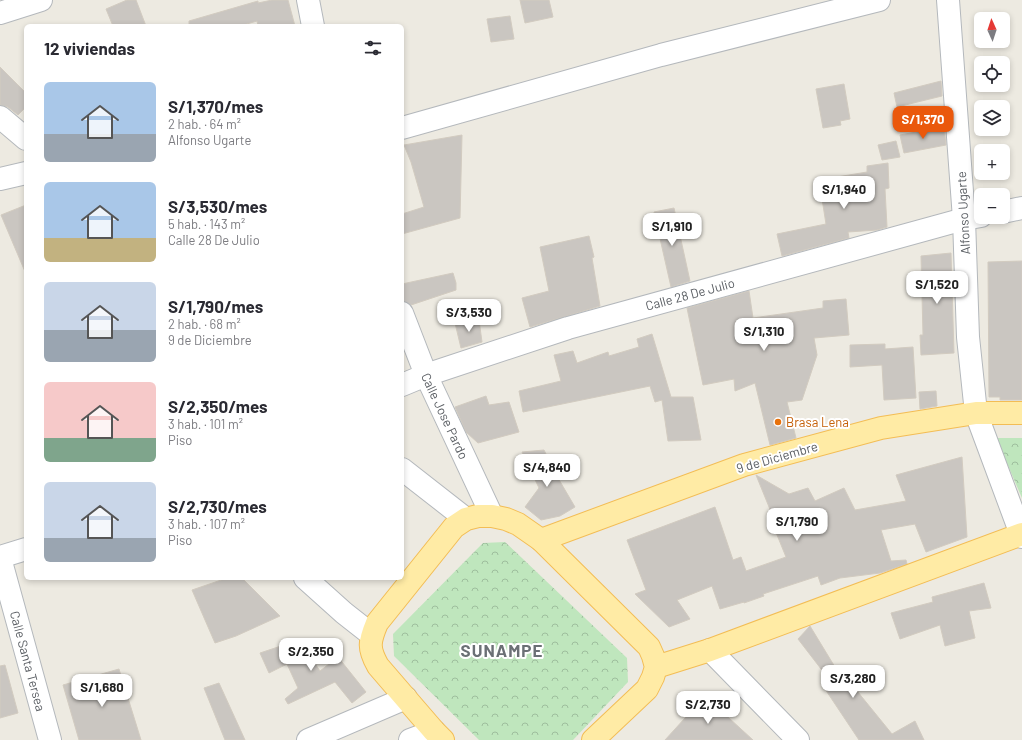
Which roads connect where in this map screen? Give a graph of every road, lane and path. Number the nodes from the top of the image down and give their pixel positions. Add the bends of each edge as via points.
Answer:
1 (41, 0) edge
2 (308, 0) edge
3 (879, 0) edge
4 (948, 0) edge
5 (0, 13) edge
6 (313, 24) edge
7 (0, 117) edge
8 (404, 127) edge
9 (24, 137) edge
10 (24, 174) edge
11 (0, 180) edge
12 (1022, 208) edge
13 (1010, 211) edge
14 (973, 217) edge
15 (404, 318) edge
16 (426, 375) junction
17 (404, 384) edge
18 (976, 413) junction
19 (1022, 413) edge
20 (404, 470) edge
21 (492, 516) junction
22 (466, 519) junction
23 (1022, 535) edge
24 (541, 540) junction
25 (24, 550) edge
26 (0, 558) edge
27 (307, 580) edge
28 (372, 635) junction
29 (710, 650) junction
30 (656, 667) junction
31 (406, 698) junction
32 (438, 735) edge
33 (50, 740) edge
34 (308, 740) edge
35 (410, 740) edge
36 (593, 740) edge
37 (798, 740) edge

1 - 5 street
2 - 6 street
3 - 8 street via 661,55
4 - 14 street, Alfonso Ugarte
7 - 9 street
10 - 11 street
12 - 13 street
14 - 16 street, Calle 28 De Julio via 568,328
14 - 18 street, Alfonso Ugarte via 968,337
15 - 16 street, Calle Jose Pardo
16 - 17 street, Calle 28 De Julio
16 - 21 street, Calle Jose Pardo
18 - 19 main road, 9 de Diciembre
18 - 23 street, Alfonso Ugarte
18 - 24 main road, 9 de Diciembre via 881,428 744,465
20 - 22 street
21 - 22 main road
21 - 24 main road via 518,524
22 - 28 main road via 454,527 377,623
23 - 29 main road
24 - 30 main road via 649,647
25 - 26 street
26 - 33 street, Calle Santa Tersea
27 - 28 street
28 - 31 main road via 372,655 378,666
29 - 30 main road
29 - 37 street
30 - 36 main road via 647,689
31 - 32 main road
31 - 34 street
32 - 35 street

